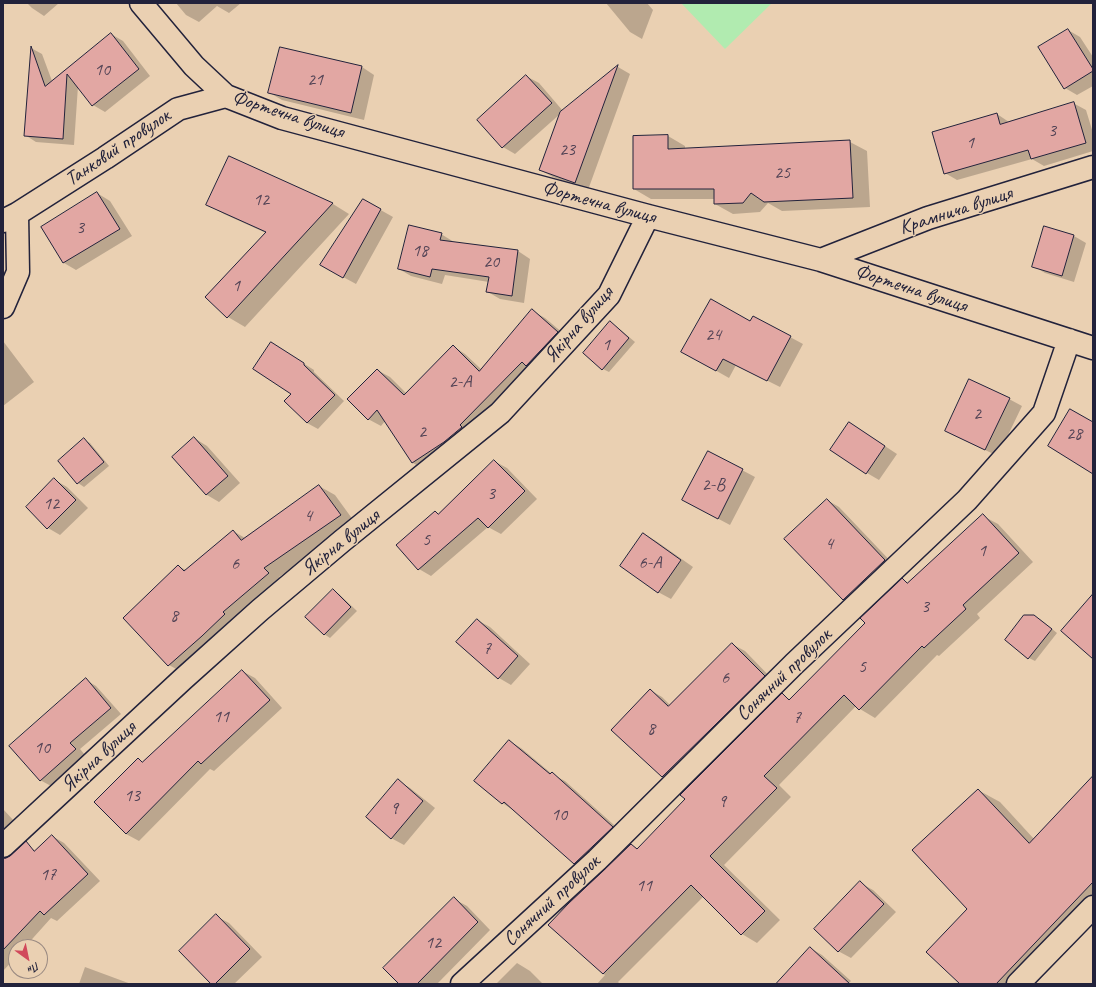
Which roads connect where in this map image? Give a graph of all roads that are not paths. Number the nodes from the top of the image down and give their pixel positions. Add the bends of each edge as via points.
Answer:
1 (141, 3) edge
2 (226, 96) junction
3 (1093, 168) edge
4 (648, 216) junction
5 (10, 218) edge
6 (821, 260) junction
7 (3, 307) edge
8 (1070, 340) junction
9 (1093, 348) edge
10 (3, 846) edge
11 (1093, 907) edge
12 (462, 984) edge
13 (1018, 984) edge

1 - 2 street, Фортечна вулиця via 194,66
2 - 4 street, Фортечна вулиця via 282,118
2 - 5 street, Танковий провулок via 178,109
3 - 6 street, Крамнича вулиця via 928,218
4 - 6 street, Фортечна вулиця
4 - 10 street, Якірна вулиця via 609,295 500,413 260,610
5 - 7 street, Танковий провулок via 18,272
6 - 8 street, Фортечна вулиця
8 - 9 street, Фортечна вулиця
8 - 12 street, Сонячний провулок via 1044,413 967,500 794,664 597,860
11 - 13 street

